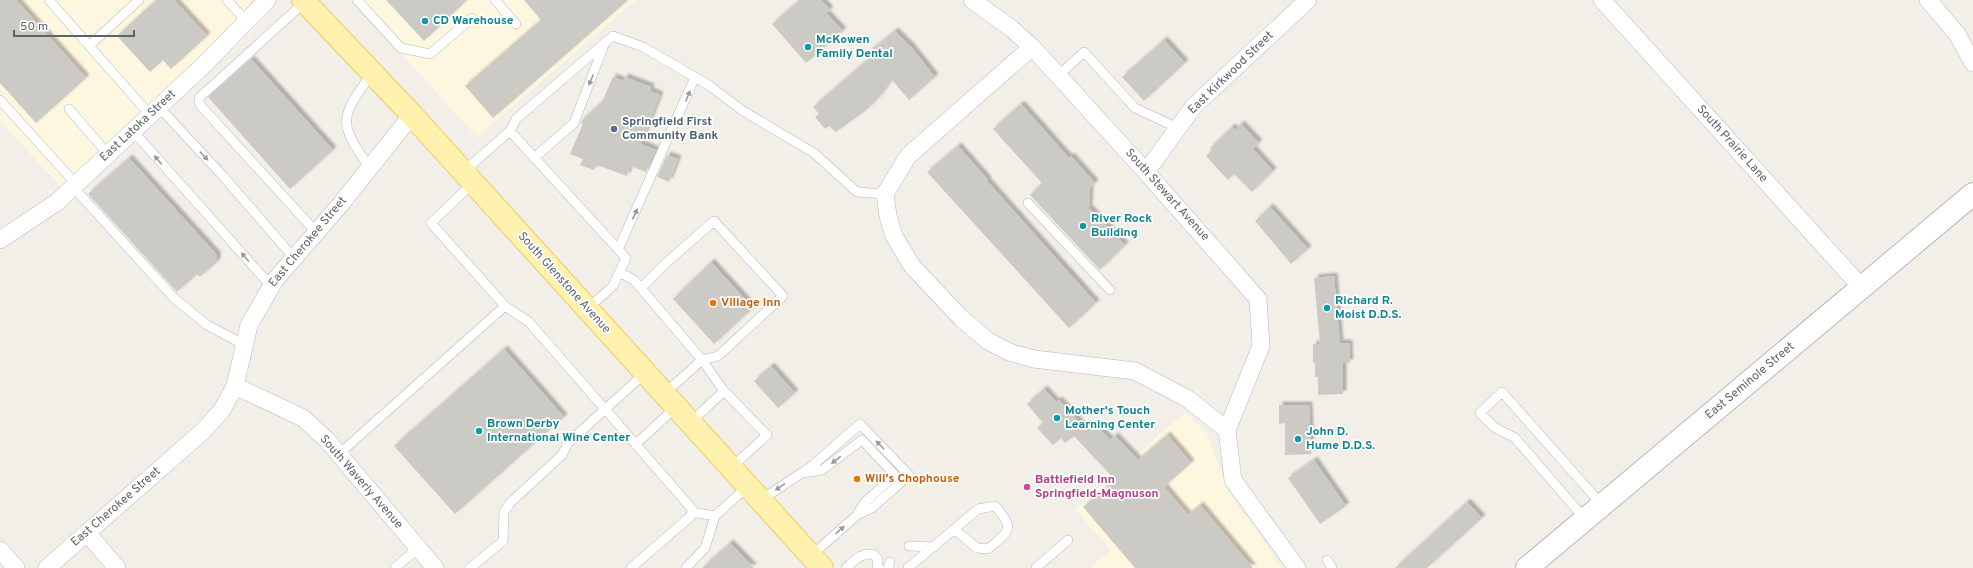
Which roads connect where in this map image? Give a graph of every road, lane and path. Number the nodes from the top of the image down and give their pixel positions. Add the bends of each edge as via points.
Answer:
1 (49, 0) edge
2 (139, 0) edge
3 (227, 0) edge
4 (267, 0) edge
5 (357, 0) edge
6 (495, 0) edge
7 (972, 0) edge
8 (1602, 0) edge
9 (1928, 0) edge
10 (304, 1) edge
11 (1300, 3) edge
12 (472, 18) dead end
13 (247, 22) junction
14 (516, 24) dead end
15 (605, 43) junction
16 (89, 46) junction
17 (1032, 48) junction
18 (1973, 63) edge
19 (372, 73) junction
20 (1058, 76) junction
21 (695, 77) junction
22 (0, 100) edge
23 (69, 109) dead end
24 (154, 111) junction
25 (412, 115) junction
26 (1178, 128) junction
27 (133, 131) junction
28 (510, 131) junction
29 (108, 154) junction
30 (534, 158) junction
31 (370, 168) junction
32 (1146, 172) junction
33 (468, 177) junction
34 (74, 186) junction
35 (885, 194) junction
36 (1973, 194) edge
37 (1028, 203) dead end
38 (316, 232) junction
39 (0, 240) edge
40 (618, 250) junction
41 (294, 258) junction
42 (619, 272) junction
43 (271, 286) junction
44 (641, 288) junction
45 (1862, 288) junction
46 (1110, 290) dead end
47 (505, 306) junction
48 (587, 309) junction
49 (245, 345) junction
50 (702, 360) junction
51 (645, 372) junction
52 (235, 386) junction
53 (724, 391) junction
54 (604, 408) junction
55 (677, 408) junction
56 (1226, 430) junction
57 (636, 444) junction
58 (339, 454) junction
59 (731, 468) junction
60 (800, 473) junction
61 (754, 493) junction
62 (1602, 505) junction
63 (692, 512) junction
64 (857, 515) junction
65 (714, 516) junction
66 (1585, 519) junction
67 (954, 529) junction
68 (87, 533) junction
69 (1068, 540) dead end
70 (909, 546) dead end
71 (934, 546) junction
72 (418, 548) junction
73 (0, 550) edge
74 (816, 564) edge
75 (16, 568) edge
76 (47, 568) edge
77 (117, 568) edge
78 (395, 568) edge
79 (435, 568) edge
80 (470, 568) edge
81 (631, 568) edge
82 (686, 568) edge
83 (846, 568) edge
84 (879, 568) edge
85 (908, 568) edge
86 (1036, 568) edge
87 (1297, 568) edge
88 (1527, 568) edge

1 - 16 lane
2 - 16 lane
3 - 13 lane
4 - 13 street, East Latoka Street
5 - 12 lane via 401,48 430,54
6 - 14 lane
7 - 17 street, South Stewart Avenue via 997,17
8 - 45 street, South Prairie Lane
9 - 18 street via 1957,34
10 - 19 main road, South Glenstone Avenue
10 - 38 lane via 200,97 199,101
11 - 26 street, East Kirkwood Street via 1194,106
13 - 24 street, East Latoka Street
15 - 21 lane via 613,36 636,44
15 - 28 lane via 516,118
15 -> 30 lane via 574,123
16 - 24 lane
17 - 20 street, South Stewart Avenue
17 - 35 street via 908,156
19 - 25 main road, South Glenstone Avenue
19 - 31 lane via 351,102 346,115 353,144
20 - 26 lane via 1084,52 1135,108
20 - 32 street, South Stewart Avenue
21 - 35 lane via 743,112 814,153 857,192
40 -> 21 lane
22 - 34 lane
23 - 29 lane
24 - 27 street, East Latoka Street
24 -> 41 lane via 222,175
25 - 31 street, East Cherokee Street
25 - 33 main road, South Glenstone Avenue
26 - 32 street, East Kirkwood Street
27 - 29 street, East Latoka Street
43 -> 27 lane
28 - 30 lane
28 - 33 lane
29 - 34 street, East Latoka Street
30 - 40 lane
31 - 38 street, East Cherokee Street
32 - 56 street, South Stewart Avenue via 1258,299 1261,346
33 - 47 lane via 432,223
33 - 48 main road, South Glenstone Avenue
34 - 39 street, East Latoka Street via 57,202
34 - 49 lane via 174,298 207,325
35 - 56 street via 894,236 912,266 961,318 988,341 1009,352 1034,360 1135,371 1188,399
36 - 45 street, East Seminole Street
37 - 46 lane
38 - 41 street, East Cherokee Street
40 - 42 lane via 626,258
41 - 43 street, East Cherokee Street
42 - 44 lane via 634,280
42 - 48 lane via 613,286
43 - 49 street, East Cherokee Street via 249,325
44 - 50 lane
44 - 50 lane via 714,221 783,296 718,356
45 - 62 street, East Seminole Street
47 - 54 lane via 529,322
47 - 58 lane
48 - 51 main road, South Glenstone Avenue
49 - 52 street, East Cherokee Street
50 - 53 lane
50 - 55 lane
51 - 54 lane
51 - 55 main road, South Glenstone Avenue
52 - 58 street, South Waverly Avenue via 303,418
52 - 68 street, East Cherokee Street via 222,410 202,432
53 - 55 lane
53 - 59 lane via 766,435
54 - 57 lane
54 - 80 lane via 568,443 562,455 510,503 504,512 503,541
55 - 57 lane
55 - 59 main road, South Glenstone Avenue
56 - 87 street via 1233,480
57 - 63 lane
58 - 72 street, South Waverly Avenue
59 - 61 main road, South Glenstone Avenue
60 -> 61 lane
64 -> 60 lane via 865,502 895,475 862,440 822,470
64 -> 60 lane via 872,508 908,475 860,424
61 - 65 lane
61 - 74 main road, South Glenstone Avenue
62 - 66 street, East Seminole Street
62 - 66 lane via 1502,392 1480,413 1494,427 1515,438
63 - 65 lane
63 - 81 lane via 691,516
74 -> 64 lane
65 - 82 lane via 705,548
66 - 88 street, East Seminole Street
67 - 67 lane via 978,508 987,506 995,506 1006,519 1008,526 1006,534 988,549 977,548
67 - 71 lane
68 - 76 street, East Cherokee Street
68 - 77 street
69 - 86 lane
70 - 71 lane
71 - 85 lane
72 - 78 lane
72 - 79 street, South Waverly Avenue
73 - 75 street
83 - 84 lane via 861,555 873,554 878,559

